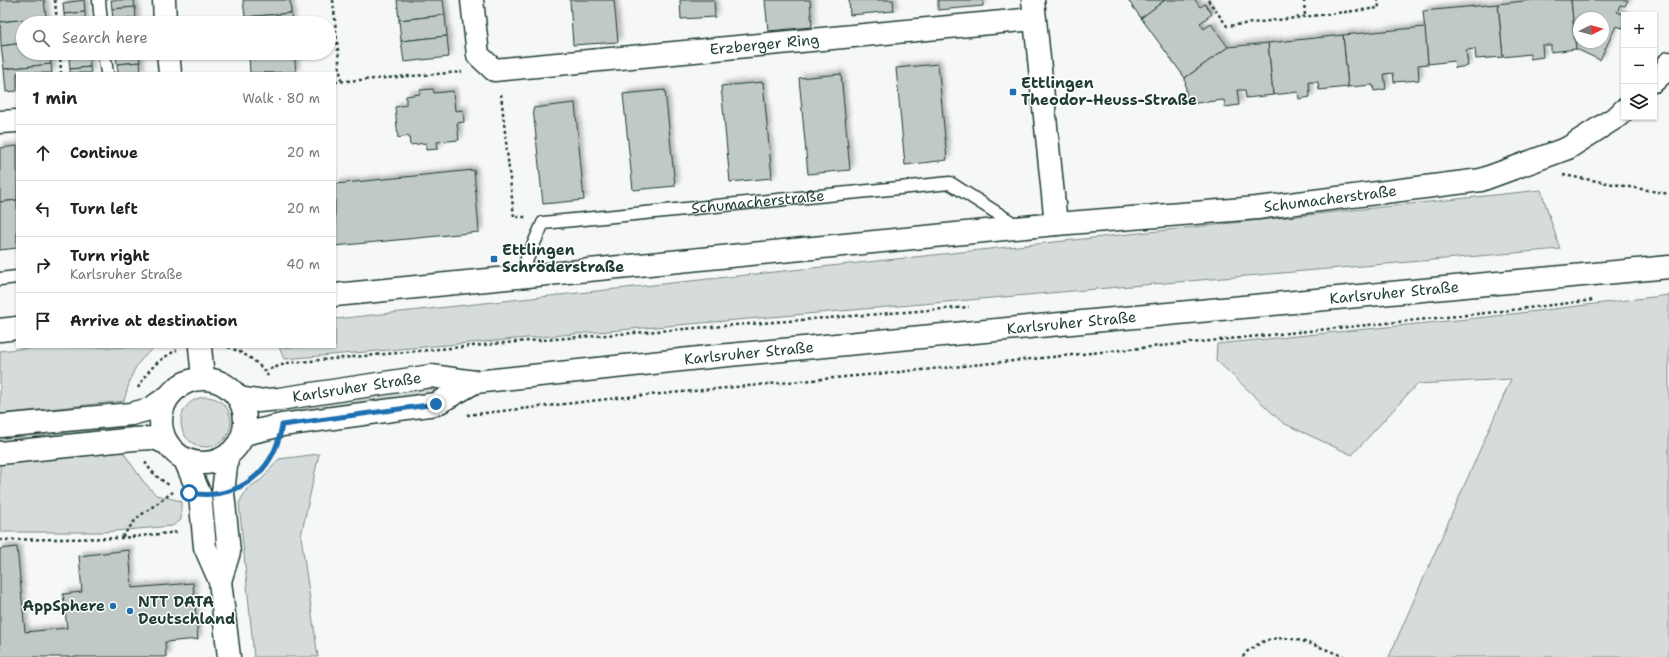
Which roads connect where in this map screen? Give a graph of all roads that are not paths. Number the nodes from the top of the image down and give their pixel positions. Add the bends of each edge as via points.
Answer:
1 (99, 0) edge
2 (164, 0) edge
3 (472, 0) edge
4 (1033, 10) edge
5 (100, 16) edge
6 (165, 16) edge
7 (105, 60) edge
8 (169, 60) edge
9 (1669, 63) edge
10 (106, 72) edge
11 (170, 72) edge
12 (1657, 78) edge
13 (1621, 113) edge
14 (16, 121) edge
15 (0, 122) edge
16 (1056, 224) junction
17 (1020, 228) junction
18 (1669, 267) edge
19 (16, 277) edge
20 (519, 277) junction
21 (0, 279) edge
22 (336, 295) edge
23 (16, 328) edge
24 (0, 330) edge
25 (189, 348) edge
26 (203, 378) junction
27 (475, 382) junction
28 (166, 398) junction
29 (239, 398) junction
30 (0, 426) edge
31 (244, 434) junction
32 (168, 444) junction
33 (0, 453) edge
34 (226, 457) junction
35 (185, 460) junction
36 (220, 581) junction
37 (229, 657) edge

1 - 5 lane
2 - 6 street
3 - 4 street, Erzberger Ring via 478,55 494,70
4 - 16 street
7 - 10 lane
8 - 11 street
9 - 12 street
13 - 16 street, Schumacherstraße via 1568,148 1481,180 1258,208
14 - 15 street
16 - 17 street, Schumacherstraße
17 - 20 street, Schumacherstraße
17 - 20 lane, Schumacherstraße via 950,183 543,223
18 - 27 street, Karlsruher Straße via 718,356
19 - 21 lane
20 - 22 street, Schumacherstraße
23 - 24 street
25 - 26 street
26 - 28 street via 182,384
26 - 29 street via 223,383
27 - 29 street, Karlsruher Straße via 431,376 279,399 258,401
27 - 31 street, Karlsruher Straße via 436,404 282,425
28 - 30 street via 150,409 131,414
28 - 32 street via 160,426
29 - 31 street via 245,416
31 - 34 street via 237,447
32 - 33 street via 154,438 134,439
32 - 35 street via 173,452
34 - 35 street via 199,464
34 - 36 street via 223,493 229,552
35 - 36 street via 200,495 205,547
36 - 37 street

